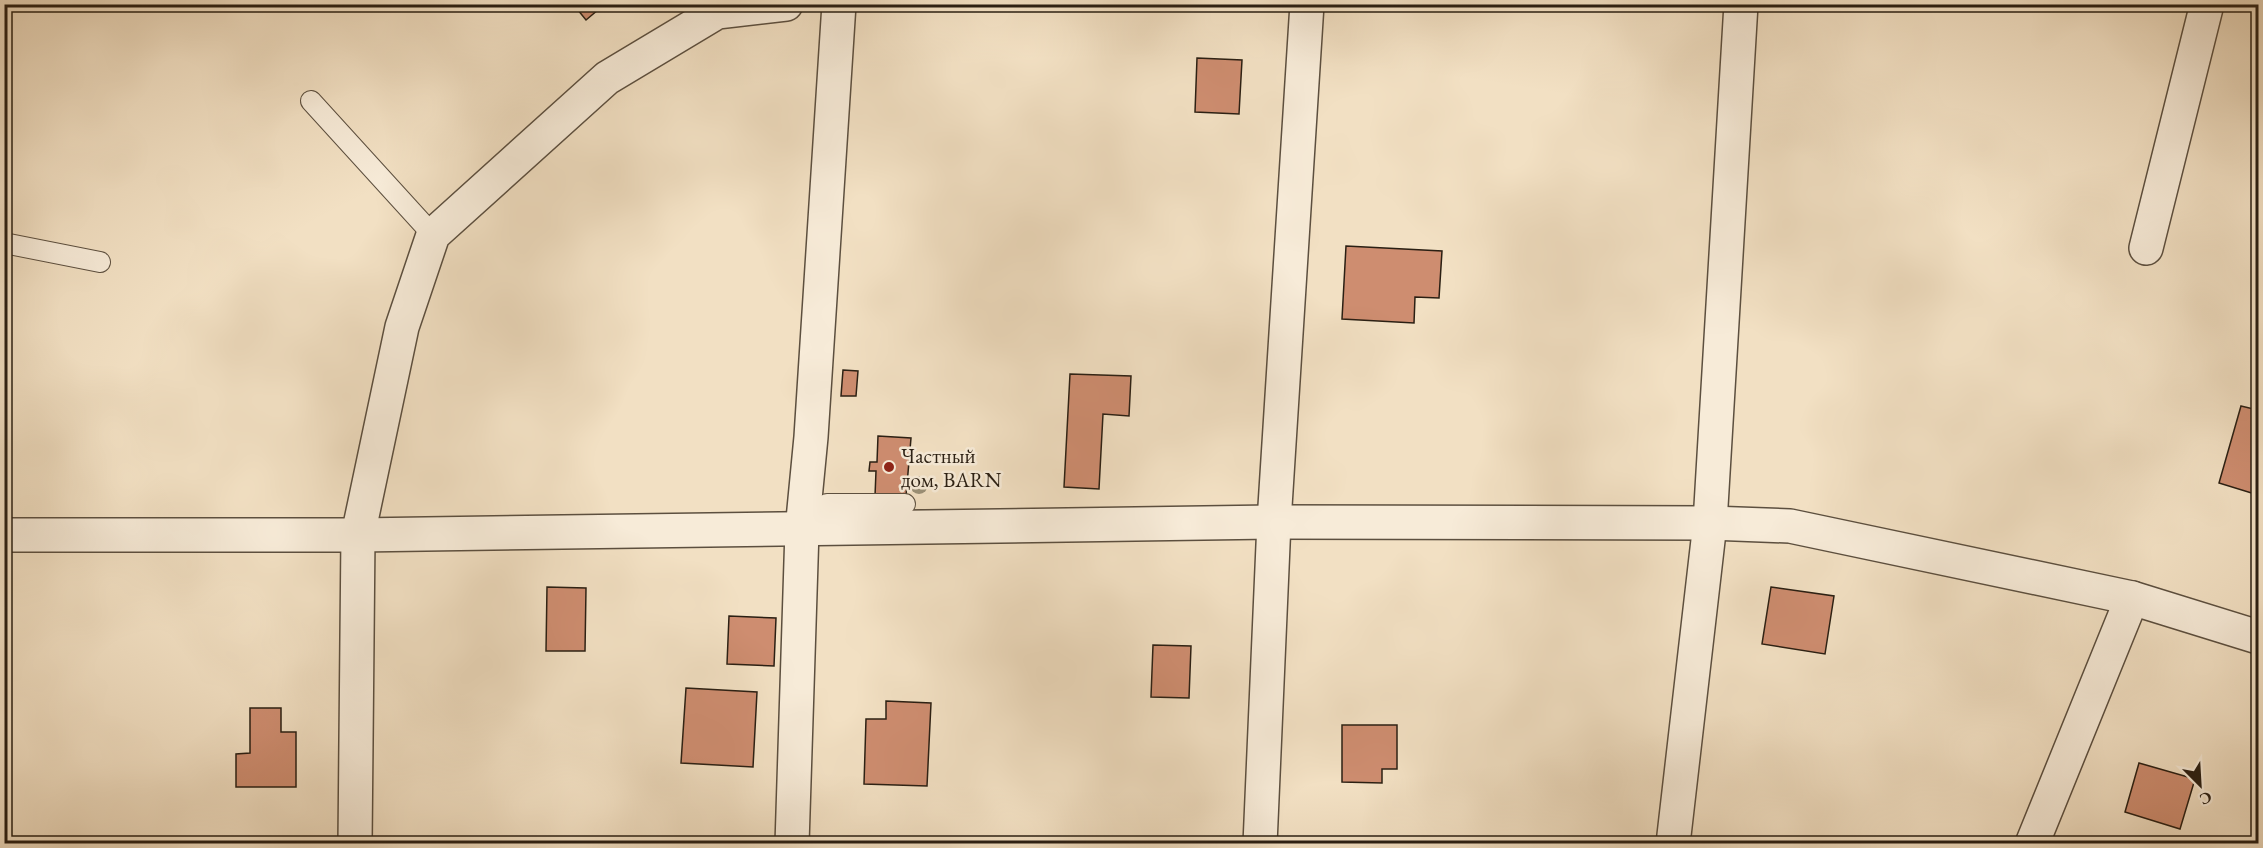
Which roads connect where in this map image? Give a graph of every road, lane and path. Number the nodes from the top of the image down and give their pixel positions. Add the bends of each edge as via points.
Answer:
1 (786, 4) edge
2 (839, 4) edge
3 (1307, 4) edge
4 (1741, 4) edge
5 (2207, 4) edge
6 (716, 8) edge
7 (311, 101) dead end
8 (432, 235) junction
9 (4, 243) edge
10 (2146, 248) dead end
11 (100, 262) dead end
12 (905, 504) dead end
13 (1274, 522) junction
14 (1710, 523) junction
15 (802, 530) junction
16 (4, 535) edge
17 (358, 535) junction
18 (2132, 598) junction
19 (2259, 637) edge
20 (355, 843) edge
21 (792, 843) edge
22 (1260, 843) edge
23 (1673, 843) edge
24 (2032, 843) edge

1 - 6 street
2 - 15 street
3 - 13 street
4 - 14 street
5 - 10 street
6 - 8 street via 607,78
7 - 8 lane
8 - 17 street via 402,327
9 - 11 lane
12 - 15 lane via 827,504
13 - 14 street
13 - 15 street
13 - 22 street
14 - 18 street via 1790,526
14 - 23 street
15 - 17 street
15 - 21 street
16 - 17 street
17 - 20 street
18 - 19 street
18 - 24 street

